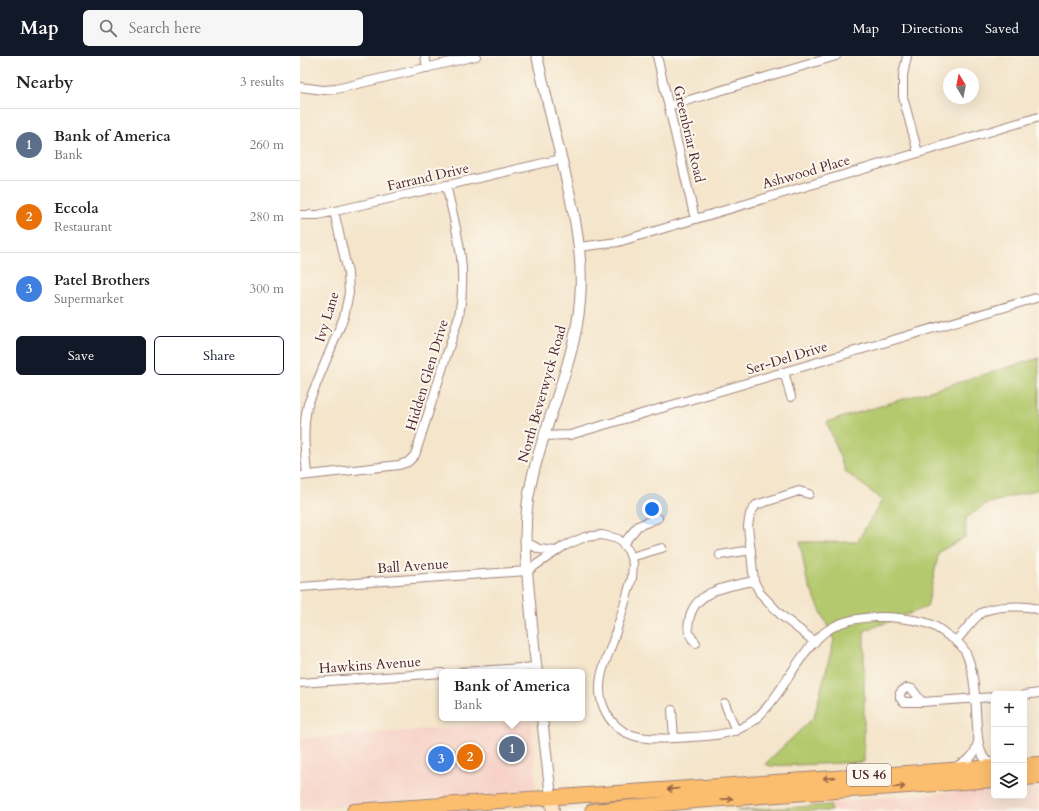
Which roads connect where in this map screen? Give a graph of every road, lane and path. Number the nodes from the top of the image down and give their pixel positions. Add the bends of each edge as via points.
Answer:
1 (425, 56) edge
2 (476, 56) edge
3 (537, 56) edge
4 (657, 56) edge
5 (836, 56) edge
6 (906, 56) edge
7 (427, 68) junction
8 (300, 87) edge
9 (669, 106) junction
10 (1039, 117) edge
11 (918, 153) junction
12 (561, 159) junction
13 (446, 186) junction
14 (334, 211) junction
15 (300, 215) edge
16 (695, 219) junction
17 (579, 247) junction
18 (1036, 298) dead end
19 (784, 372) junction
20 (791, 397) dead end
21 (544, 436) junction
22 (304, 475) edge
23 (809, 494) dead end
24 (658, 518) dead end
25 (526, 542) junction
26 (623, 544) junction
27 (662, 548) dead end
28 (751, 550) junction
29 (556, 551) junction
30 (720, 555) dead end
31 (632, 557) junction
32 (527, 571) junction
33 (754, 581) junction
34 (300, 587) edge
35 (1039, 610) edge
36 (956, 641) junction
37 (815, 642) junction
38 (696, 644) dead end
39 (536, 669) edge
40 (439, 673) edge
41 (300, 683) edge
42 (1039, 693) edge
43 (1027, 695) edge
44 (991, 697) edge
45 (975, 698) junction
46 (922, 702) dead end
47 (725, 704) dead end
48 (672, 710) dead end
49 (542, 721) edge
50 (736, 730) junction
51 (674, 738) junction
52 (978, 741) junction
53 (991, 763) edge
54 (1039, 764) edge
55 (991, 765) edge
56 (1027, 765) edge
57 (948, 770) junction
58 (1039, 777) edge
59 (1027, 778) edge
60 (991, 780) edge
61 (552, 804) edge
62 (354, 811) edge
63 (592, 811) edge

1 - 7 street
2 - 7 street
3 - 12 street, North Beverwyck Road
4 - 9 street, Greenbriar Road
5 - 9 street
6 - 11 street via 903,97
7 - 8 street via 336,89
9 - 16 street, Greenbriar Road
10 - 11 street, Ashwood Place
11 - 16 street, Ashwood Place
12 - 13 street, Farrand Drive
12 - 17 street, North Beverwyck Road
13 - 14 street, Farrand Drive
13 - 22 street, Hidden Glen Drive via 459,237 463,266 462,298 459,316 415,455 408,462 399,465
14 - 15 street, Farrand Drive via 318,215
14 - 22 street, Ivy Lane via 348,273 349,293 344,317 305,416
16 - 17 street, Ashwood Place via 618,242
17 - 21 street, North Beverwyck Road via 581,279 577,326
18 - 19 street, Ser-Del Drive
19 - 20 street
19 - 21 street, Ser-Del Drive via 570,435
21 - 25 street, North Beverwyck Road via 530,484
23 - 28 street via 799,491 756,505 750,514 748,526
24 - 26 street via 638,526
25 - 29 street via 539,549
25 - 32 street, North Beverwyck Road
26 - 29 street via 613,537 602,535 575,541
26 - 31 street
27 - 31 street
28 - 30 street
28 - 33 street
29 - 32 street
31 - 51 street via 632,578 601,676 602,701 613,723 628,734 650,739
32 - 34 street, Ball Avenue
32 - 39 street, North Beverwyck Road
33 - 37 street via 760,593 782,616
33 - 38 street via 721,588 697,604 688,624 688,632
35 - 36 street via 1018,606 984,611
36 - 37 street via 926,623 902,619 860,618 841,623
36 - 45 street via 966,653
37 - 50 street via 765,710 750,723
40 - 41 street, Hawkins Avenue
42 - 43 street
44 - 45 street
45 - 46 street
45 - 52 street
47 - 50 street
48 - 51 street
49 - 61 street
50 - 51 street via 707,736
52 - 53 street via 982,755
52 - 57 street via 976,752 970,759
54 - 56 highway
55 - 57 highway, US 46
57 -> 61 highway, US 46
58 - 59 highway
63 -> 60 highway, US 46 via 694,801
61 - 62 highway, US 46

